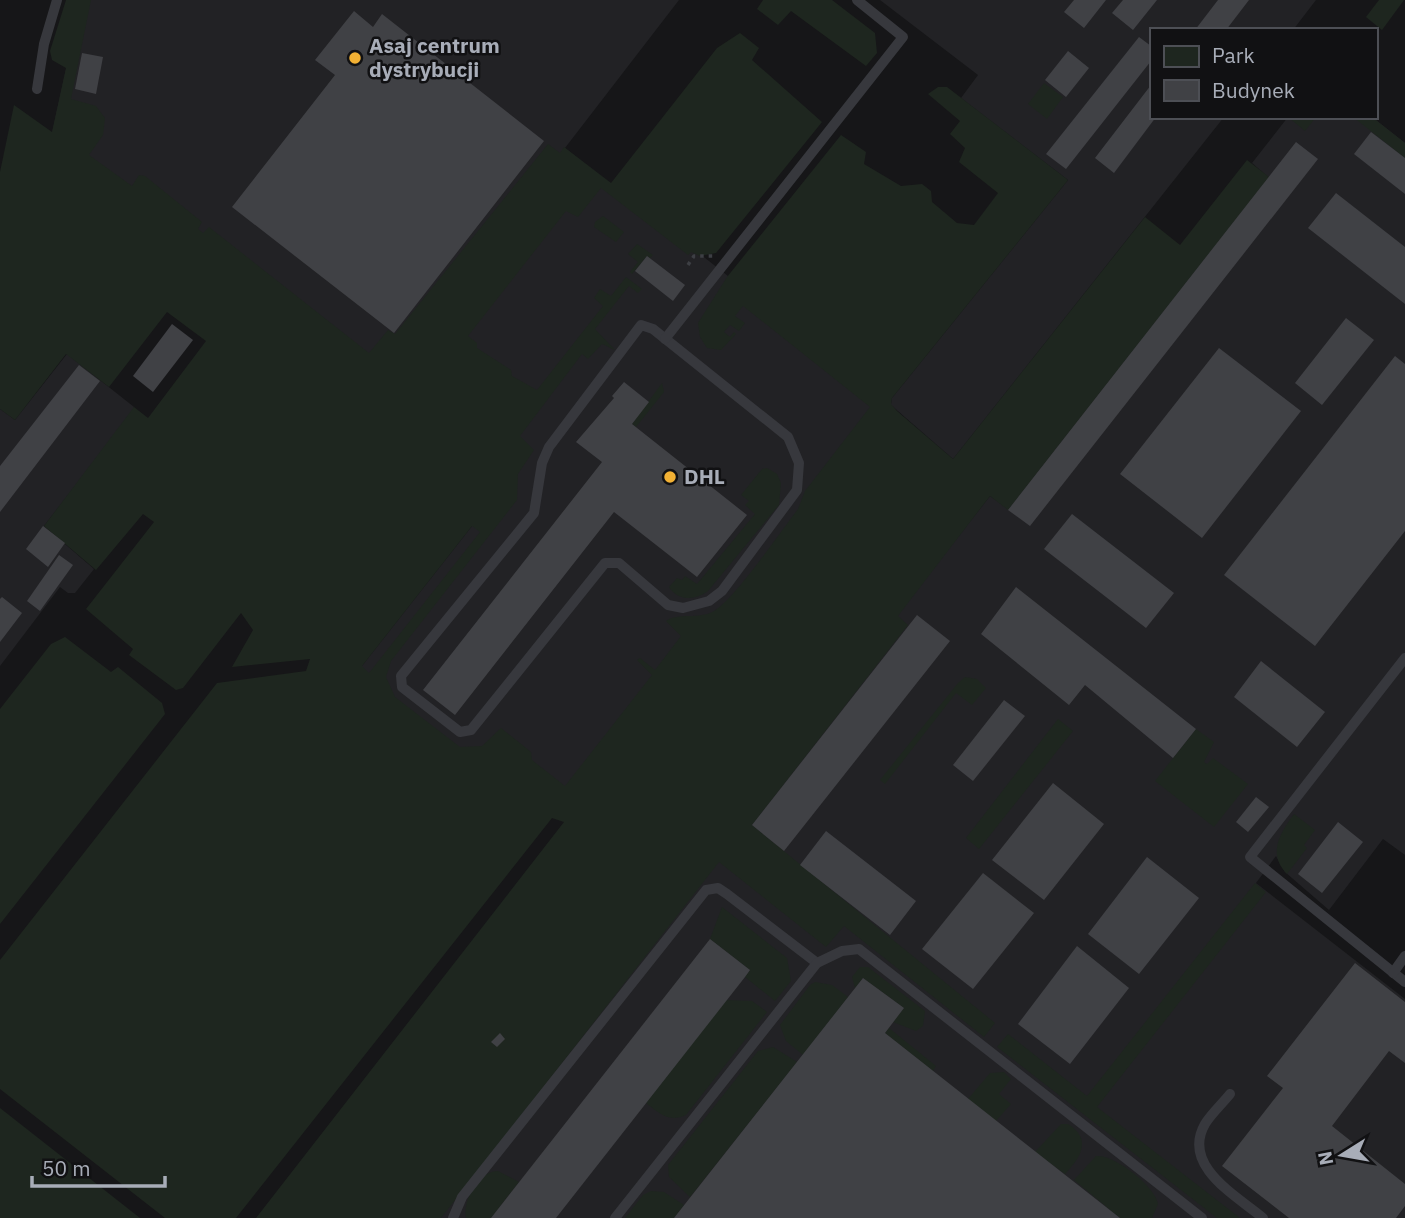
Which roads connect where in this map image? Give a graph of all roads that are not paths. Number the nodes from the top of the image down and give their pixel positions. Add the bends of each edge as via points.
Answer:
1 (57, 0) edge
2 (857, 0) edge
3 (37, 89) dead end
4 (665, 339) junction
5 (1405, 658) edge
6 (1405, 956) edge
7 (817, 963) junction
8 (1393, 973) junction
9 (1405, 982) edge
10 (1230, 1094) dead end
11 (453, 1218) edge
12 (615, 1218) edge
13 (1202, 1218) edge
14 (1263, 1218) edge

1 - 3 lane
2 - 4 lane via 903,37
4 - 4 lane via 788,437 799,463 793,497 722,591 696,606 668,605 619,563 605,562 471,730 460,733 402,687 403,671 534,513 549,447 634,330 647,326
5 - 8 lane via 1250,857
6 - 8 lane
7 - 11 lane via 718,888 706,890 463,1197
7 - 12 lane
7 - 13 lane via 859,949
8 - 9 lane
10 - 14 lane via 1199,1138 1202,1162

